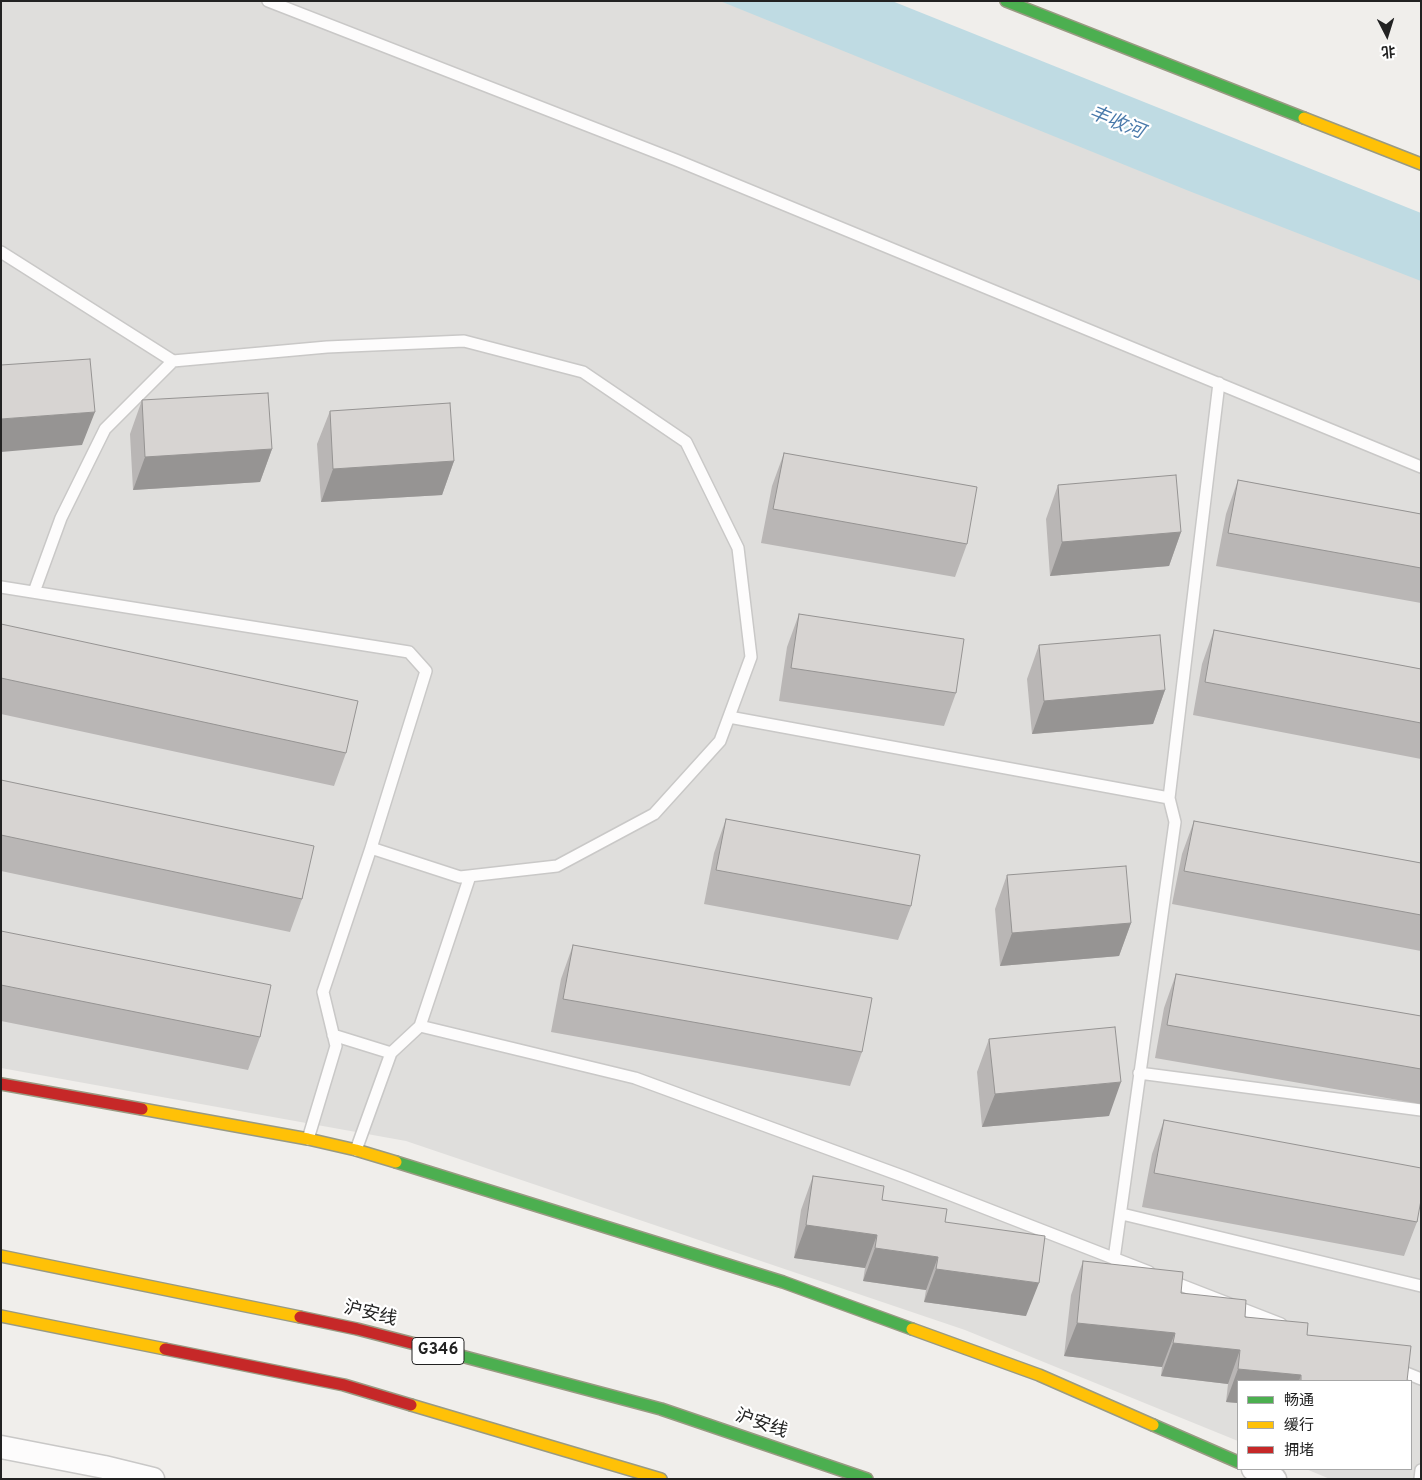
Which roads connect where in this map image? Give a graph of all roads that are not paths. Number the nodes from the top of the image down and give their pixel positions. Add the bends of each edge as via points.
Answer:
1 (268, 1) edge
2 (1006, 1) edge
3 (1421, 164) edge
4 (1, 252) edge
5 (173, 361) junction
6 (1219, 383) junction
7 (1421, 467) edge
8 (1, 587) edge
9 (34, 592) junction
10 (729, 717) junction
11 (1169, 798) junction
12 (371, 848) junction
13 (470, 876) junction
14 (420, 1026) junction
15 (333, 1035) junction
16 (391, 1053) junction
17 (1139, 1072) junction
18 (1, 1084) edge
19 (1421, 1110) edge
20 (308, 1139) junction
21 (356, 1150) junction
22 (1122, 1214) junction
23 (1, 1256) edge
24 (1114, 1259) junction
25 (1421, 1286) edge
26 (1, 1316) edge
27 (1294, 1329) edge
28 (1384, 1364) edge
29 (1421, 1379) edge
30 (1, 1447) edge
31 (1237, 1462) edge
32 (1255, 1470) edge
33 (1421, 1470) edge
34 (102, 1473) edge
35 (153, 1479) edge
36 (661, 1479) edge
37 (867, 1479) edge
38 (1275, 1479) edge
39 (1420, 1479) edge

1 - 6 lane via 676,160
2 - 3 main road
4 - 5 lane
5 - 9 lane via 105,429 61,518
5 - 10 lane via 327,347 464,341 584,372 686,442 738,548 751,656
6 - 7 lane
6 - 11 lane
8 - 9 lane
9 - 12 lane via 409,652 426,671
10 - 11 lane
10 - 13 lane via 720,742 654,814 556,866
11 - 17 lane via 1175,822
12 - 13 lane via 460,877
12 - 15 lane via 323,992
13 - 14 lane
14 - 16 lane
14 - 24 lane via 635,1078 906,1177
15 - 16 lane
15 - 20 lane via 336,1046
16 - 21 lane
17 - 19 lane
17 - 22 lane
18 - 20 main road
20 - 21 main road
21 - 31 main road via 783,1282 1040,1375
22 - 24 lane
22 - 25 lane
23 - 37 main road, 沪安线 / G346 via 357,1329 661,1410
24 - 27 lane
26 - 36 main road via 344,1385
28 - 29 lane
30 - 34 street
32 - 38 street
33 - 39 lane
34 - 35 street

